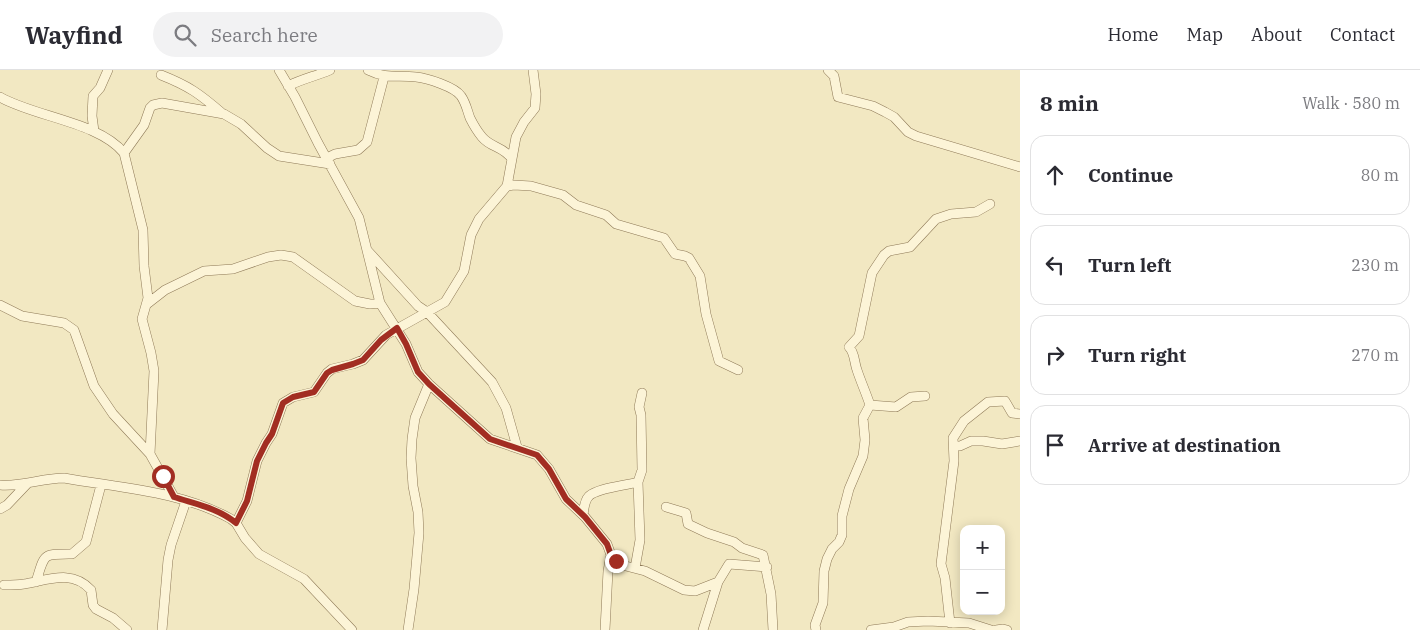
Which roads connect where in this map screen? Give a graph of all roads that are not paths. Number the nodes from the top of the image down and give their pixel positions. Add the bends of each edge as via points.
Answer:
1 (108, 70) edge
2 (279, 70) edge
3 (330, 70) edge
4 (368, 70) edge
5 (533, 70) edge
6 (828, 70) edge
7 (419, 74) edge
8 (160, 75) dead end
9 (384, 76) junction
10 (288, 86) junction
11 (0, 97) edge
12 (224, 114) junction
13 (94, 131) junction
14 (124, 153) junction
15 (512, 159) junction
16 (329, 161) junction
17 (1020, 167) edge
18 (507, 186) junction
19 (990, 204) dead end
20 (367, 250) junction
21 (380, 303) junction
22 (0, 304) edge
23 (147, 304) junction
24 (426, 312) junction
25 (397, 328) junction
26 (738, 370) dead end
27 (429, 384) junction
28 (642, 393) dead end
29 (925, 396) dead end
30 (870, 405) junction
31 (1020, 414) edge
32 (1020, 441) edge
33 (954, 446) junction
34 (517, 447) junction
35 (150, 454) junction
36 (638, 482) junction
37 (27, 484) junction
38 (0, 485) edge
39 (101, 485) junction
40 (174, 497) junction
41 (186, 501) junction
42 (666, 507) dead end
43 (0, 510) edge
44 (583, 515) junction
45 (236, 523) junction
46 (611, 555) junction
47 (766, 567) junction
48 (635, 568) junction
49 (36, 582) junction
50 (718, 582) junction
51 (4, 585) dead end
52 (950, 622) junction
53 (916, 626) edge
54 (163, 628) edge
55 (127, 630) edge
56 (352, 630) edge
57 (408, 630) edge
58 (605, 630) edge
59 (703, 630) edge
60 (773, 630) edge
61 (816, 630) edge
62 (871, 630) edge
63 (991, 630) edge
64 (996, 630) edge
65 (1007, 630) edge

1 - 13 street via 93,96
2 - 10 street
3 - 10 street
4 - 9 street
5 - 15 street via 536,108 517,132
6 - 17 street via 834,76 838,97 885,112 911,134
7 - 9 street
7 - 15 street via 454,89 461,96 483,139 505,151
8 - 12 street via 199,93
9 - 16 street via 367,142 358,150 335,154
10 - 16 street
11 - 13 street via 12,104
12 - 14 street via 157,103 150,108 144,125
12 - 16 street via 279,156
13 - 14 street
14 - 23 street via 143,230
15 - 18 street
16 - 20 street via 360,218
18 - 24 street via 479,219 464,271 450,295
18 - 26 street via 531,186 563,195 576,205 606,215 616,224 664,238 675,254 689,258 700,276 716,356 722,363
19 - 30 street via 976,212 950,214 936,219 910,247 884,255 872,273 859,336 849,346
20 - 21 street
20 - 24 street
21 - 23 street via 355,301 293,257 281,255 233,269 204,271 164,290
21 - 25 street
22 - 35 street via 22,316 69,325 77,336 94,386 113,414
23 - 35 street via 142,319 154,371
24 - 25 street
24 - 34 street via 492,382 506,408
25 - 27 street via 418,372
25 - 45 street via 363,360 332,370 314,392 283,403 272,434 257,461 247,501
27 - 34 street via 490,439
27 - 57 street via 415,418 412,439 413,486 419,528
28 - 36 street via 639,407 642,470
29 - 30 street via 911,396 896,408
30 - 61 street via 863,418 863,456 842,516 842,535 827,559 824,571 823,603
31 - 33 street via 1012,413 1005,401 988,402 964,422 953,438
32 - 33 street via 1002,444 971,441
33 - 52 street via 942,564
34 - 44 street via 537,455 566,499
35 - 40 street
36 - 44 street via 601,489 588,497
36 - 48 street via 640,540
37 - 38 street
37 - 39 street via 64,478
37 - 43 street
39 - 40 street
39 - 49 street via 86,542 72,554 49,554 43,558
40 - 41 street
41 - 45 street via 199,503
41 - 54 street via 168,560
42 - 47 street via 686,513 688,524 696,528 763,555
44 - 46 street via 607,544
45 - 56 street via 259,554 304,579
46 - 48 street via 622,565
46 - 58 street
47 - 50 street via 729,564
47 - 60 street via 772,594
48 - 50 street via 684,590 695,591
49 - 51 street
49 - 55 street via 54,577 78,580 91,590 96,609
50 - 59 street
52 - 53 street
52 - 63 street via 969,623
53 - 62 street
64 - 65 street

